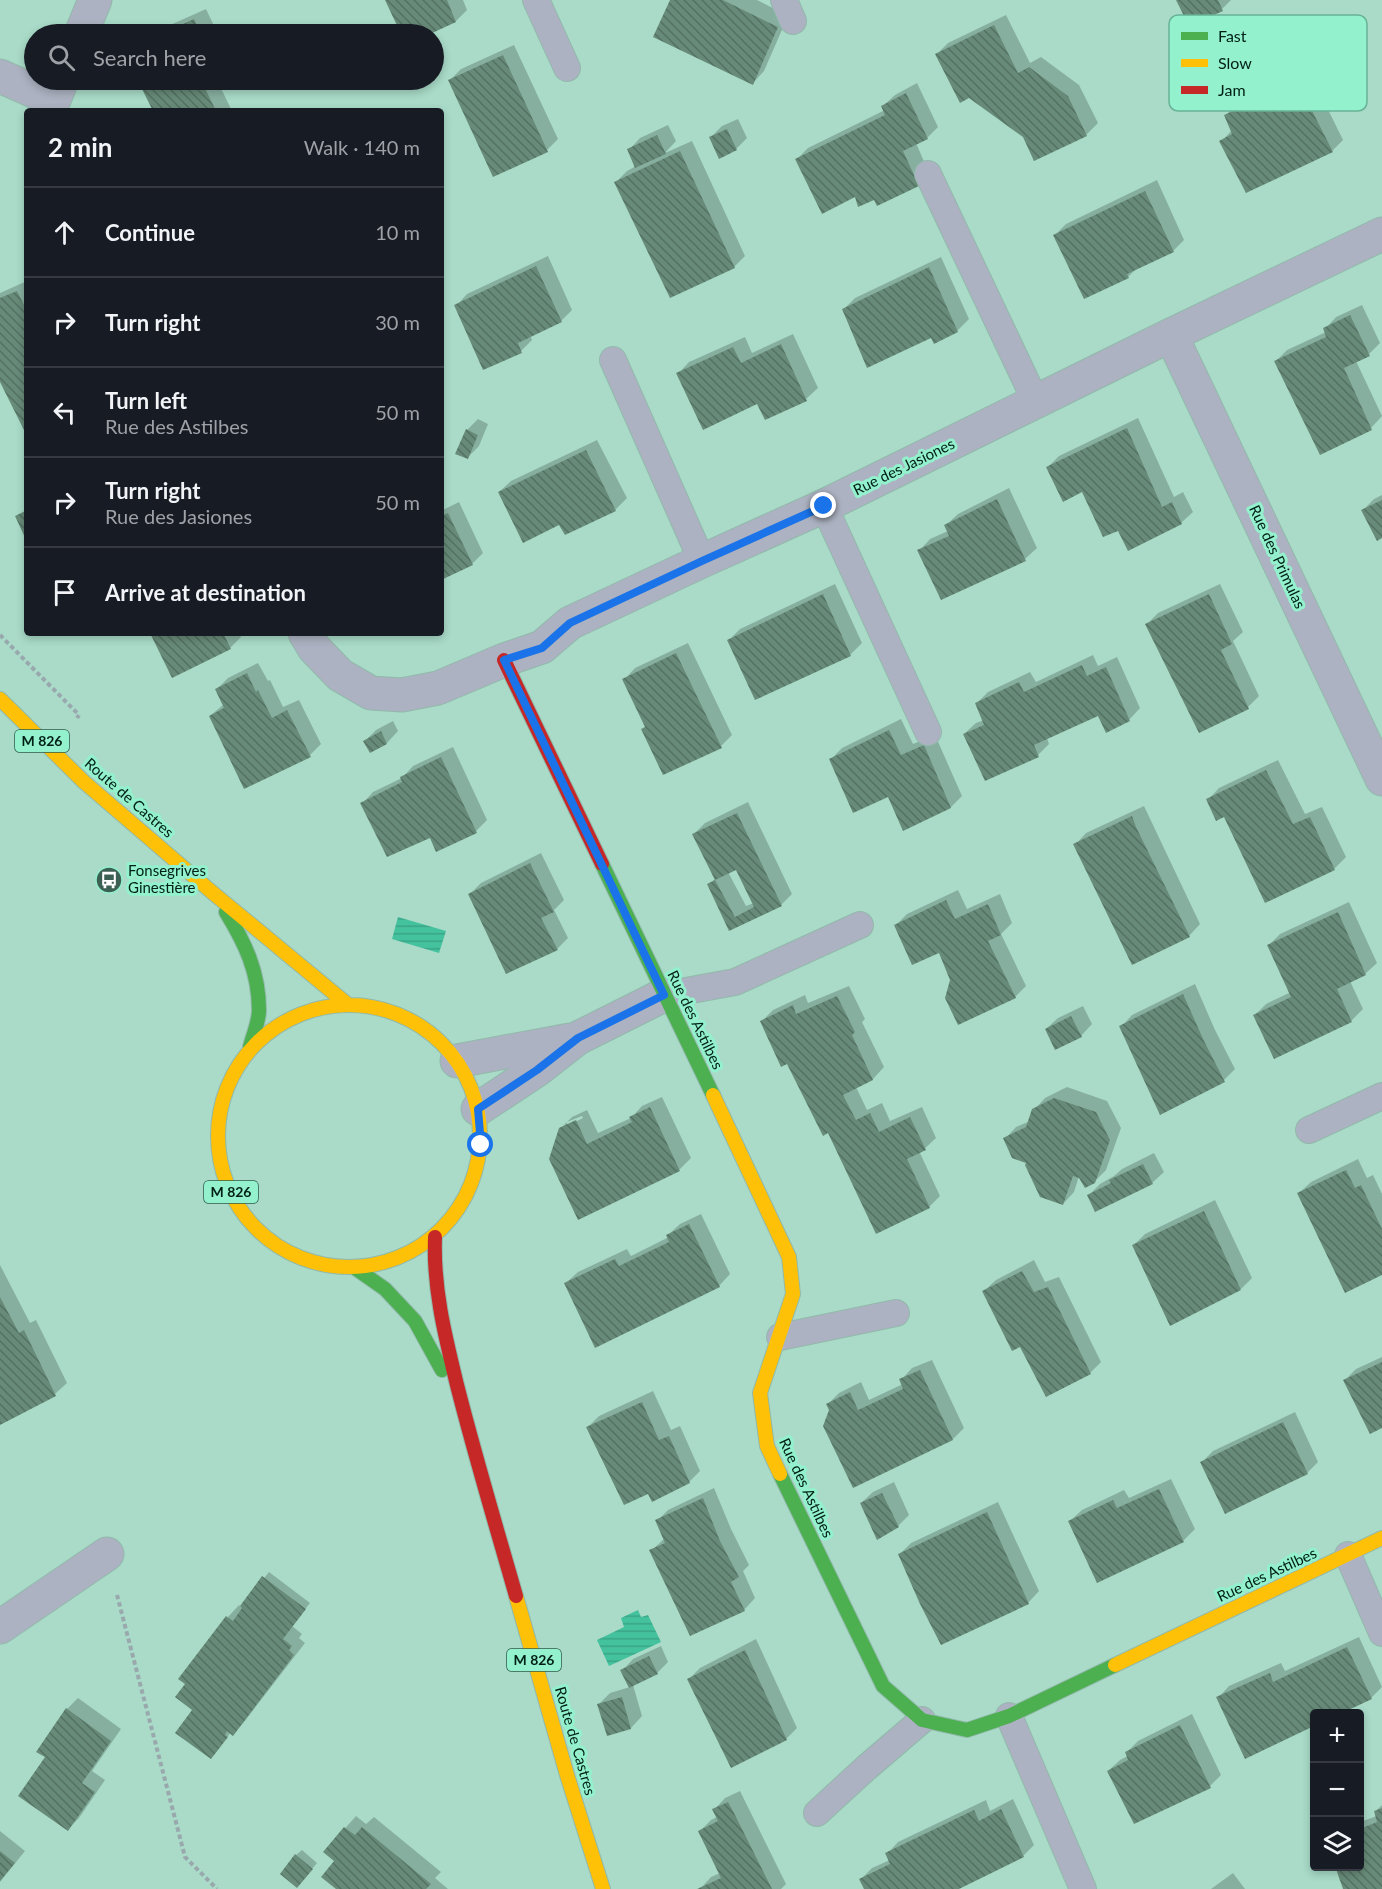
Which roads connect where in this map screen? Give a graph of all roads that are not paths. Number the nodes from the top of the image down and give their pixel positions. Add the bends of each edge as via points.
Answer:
1 (95, 0) edge
2 (536, 0) edge
3 (85, 24) edge
4 (567, 68) dead end
5 (0, 76) edge
6 (24, 85) edge
7 (39, 90) edge
8 (59, 97) edge
9 (928, 174) dead end
10 (1382, 234) edge
11 (1172, 335) junction
12 (613, 360) dead end
13 (1036, 402) junction
14 (824, 506) junction
15 (702, 561) junction
16 (307, 636) edge
17 (504, 660) junction
18 (0, 699) edge
19 (928, 732) dead end
20 (1382, 779) edge
21 (213, 893) junction
22 (861, 925) dead end
23 (664, 995) junction
24 (347, 1004) junction
25 (578, 1038) junction
26 (250, 1047) junction
27 (457, 1061) junction
28 (1382, 1096) edge
29 (478, 1109) junction
30 (1309, 1130) dead end
31 (435, 1236) junction
32 (355, 1268) junction
33 (896, 1313) dead end
34 (780, 1338) junction
35 (468, 1429) junction
36 (1382, 1538) edge
37 (107, 1554) road end
38 (1348, 1555) junction
39 (0, 1628) edge
40 (1382, 1633) edge
41 (1010, 1716) junction
42 (922, 1720) junction
43 (817, 1813) dead end
44 (603, 1889) edge
45 (1083, 1889) edge

1 - 3 street
2 - 4 lane
5 - 6 street
7 - 8 street
9 - 13 lane
10 - 11 street, Rue des Jasiones
11 - 13 street, Rue des Jasiones
11 - 20 street, Rue des Primulas
12 - 15 lane
13 - 14 street, Rue des Jasiones
14 - 15 street, Rue des Jasiones
14 - 19 lane
15 - 17 street, Rue des Jasiones via 570,623 542,648
16 - 17 street, Rue des Jasiones via 340,675 371,693 402,694 438,688
17 - 23 main road, Rue des Astilbes
18 - 21 main road, Route de Castres / M 826 via 84,782
21 - 24 main road, Route de Castres / M 826
21 - 26 main road, Route de Castres / M 826 via 243,939 256,976 259,1012
22 - 23 lane via 735,982
23 - 25 street
23 - 34 main road, Rue des Astilbes via 789,1257 793,1294
24 - 26 main road, M 826 via 311,1009 279,1024
24 - 27 main road, M 826 via 389,1010 427,1030
25 - 27 street
25 - 29 street
26 - 32 main road, M 826 via 227,1084 216,1127 221,1172 240,1211 271,1244 312,1263
27 - 29 main road, M 826
28 - 30 lane
29 - 31 main road, M 826 via 481,1145 473,1179 458,1210
31 - 32 main road, M 826 via 398,1260
31 - 35 main road, Route de Castres / M 826 via 434,1266 441,1319
32 - 35 main road, Route de Castres / M 826 via 385,1289 415,1321 439,1362
33 - 34 lane
34 - 42 main road, Rue des Astilbes via 760,1393 766,1446 883,1686
35 - 44 main road, Route de Castres / M 826
36 - 38 main road, Rue des Astilbes
37 - 39 street
38 - 40 lane
38 - 41 main road, Rue des Astilbes
41 - 42 main road, Rue des Astilbes via 966,1730
41 - 45 lane
42 - 43 lane

